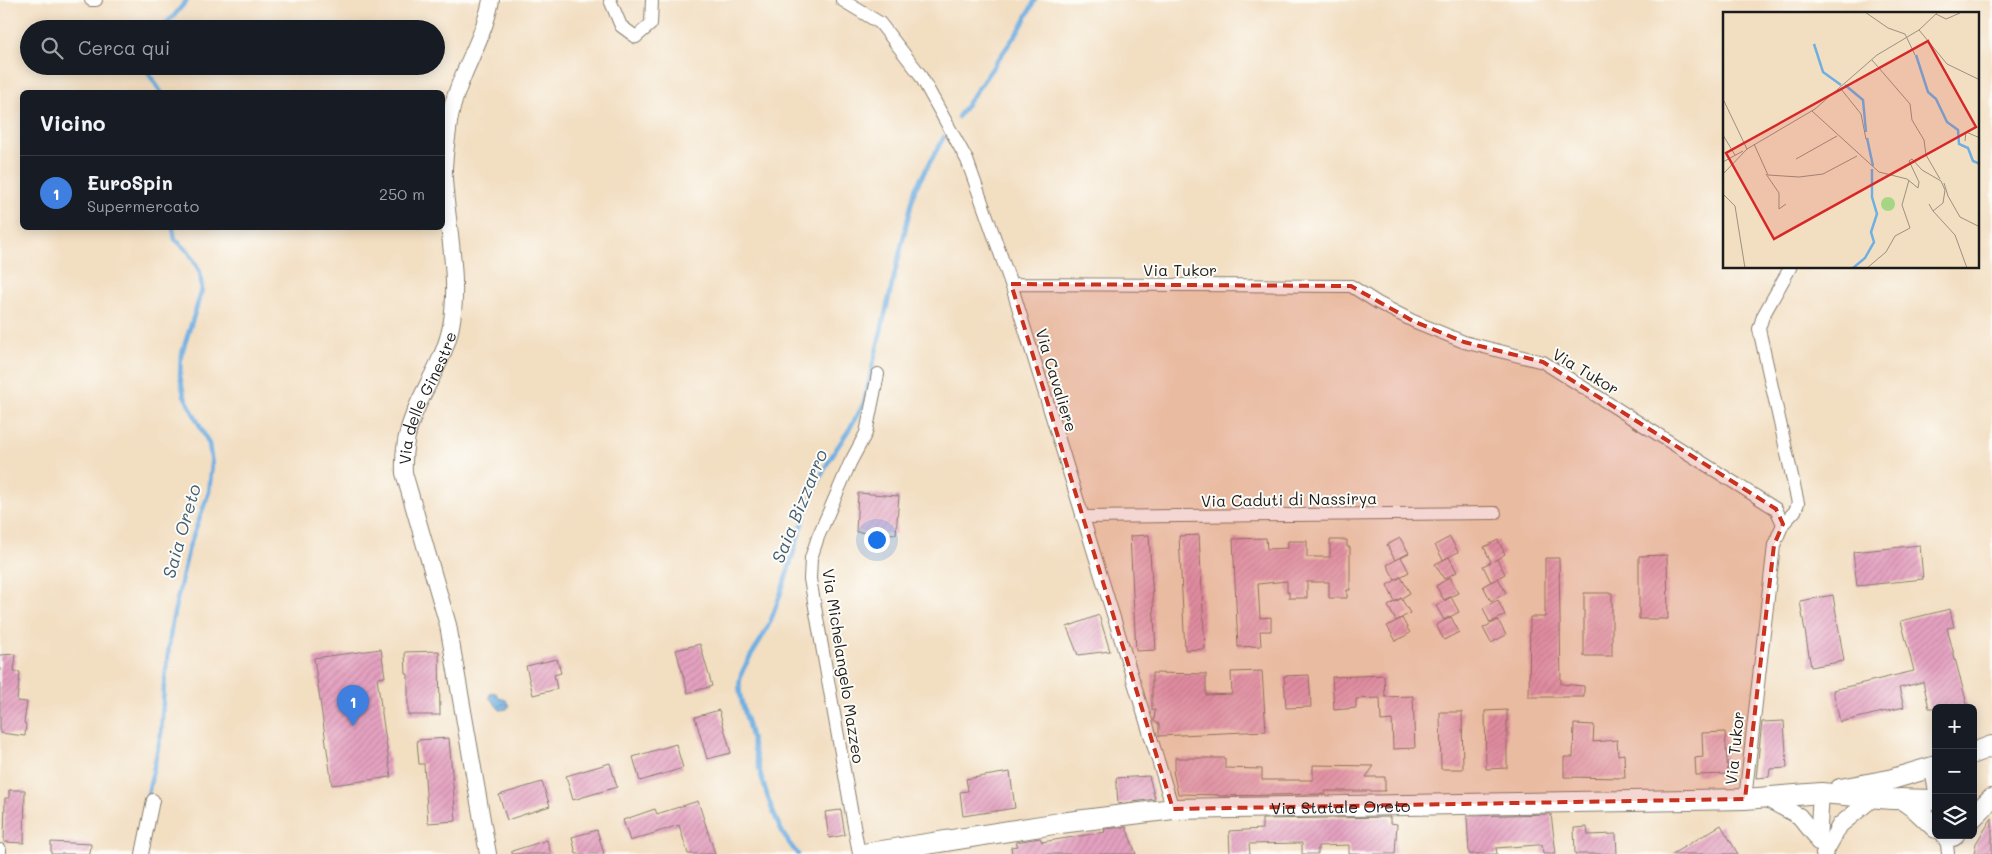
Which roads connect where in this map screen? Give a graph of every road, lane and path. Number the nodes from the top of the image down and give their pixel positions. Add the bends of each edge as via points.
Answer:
1 (91, 0) edge
2 (96, 0) edge
3 (491, 0) edge
4 (610, 0) edge
5 (652, 0) edge
6 (842, 0) edge
7 (445, 166) edge
8 (445, 184) edge
9 (1789, 269) edge
10 (1011, 284) junction
11 (878, 374) dead end
12 (1495, 513) dead end
13 (1082, 517) junction
14 (1783, 524) junction
15 (1992, 746) edge
16 (1977, 752) edge
17 (1932, 768) edge
18 (1821, 793) junction
19 (1754, 798) junction
20 (1873, 798) junction
21 (1932, 798) edge
22 (1985, 799) edge
23 (153, 800) dead end
24 (1902, 800) junction
25 (1173, 809) junction
26 (1977, 810) edge
27 (1932, 824) edge
28 (1820, 849) edge
29 (0, 850) edge
30 (0, 854) edge
31 (142, 854) edge
32 (488, 854) edge
33 (859, 854) edge
34 (863, 854) edge

1 - 2 street
3 - 7 street, Via delle Ginestre via 481,34 460,81 449,120
4 - 5 street via 621,26 636,37 651,24
6 - 10 street, Via Cavaliere via 880,23 919,73 967,160
8 - 32 street, Via delle Ginestre via 453,244 451,327 438,365 413,415 403,453 404,473 448,625
9 - 14 street via 1759,329 1798,503
10 - 13 street, Via Cavaliere
10 - 14 street, Via Tukor via 1351,286 1413,321 1464,342 1543,362 1776,509
11 - 33 street, Via Michelangelo Mazzeo via 866,433 818,537 810,578
12 - 13 street, Via Caduti di Nassirya
13 - 25 street, Via Cavaliere
14 - 19 street, Via Tukor via 1774,545
15 - 16 main road
17 - 18 main road
18 - 19 main road, Via Statale Oreto
18 - 20 main road
18 - 28 street
19 - 25 main road, Via Statale Oreto
19 - 28 street via 1799,816
20 - 24 main road
20 - 28 street via 1840,825
21 - 24 main road
22 - 26 main road
23 - 31 street
24 - 27 main road
25 - 34 main road, Via Statale Oreto
29 - 30 street

